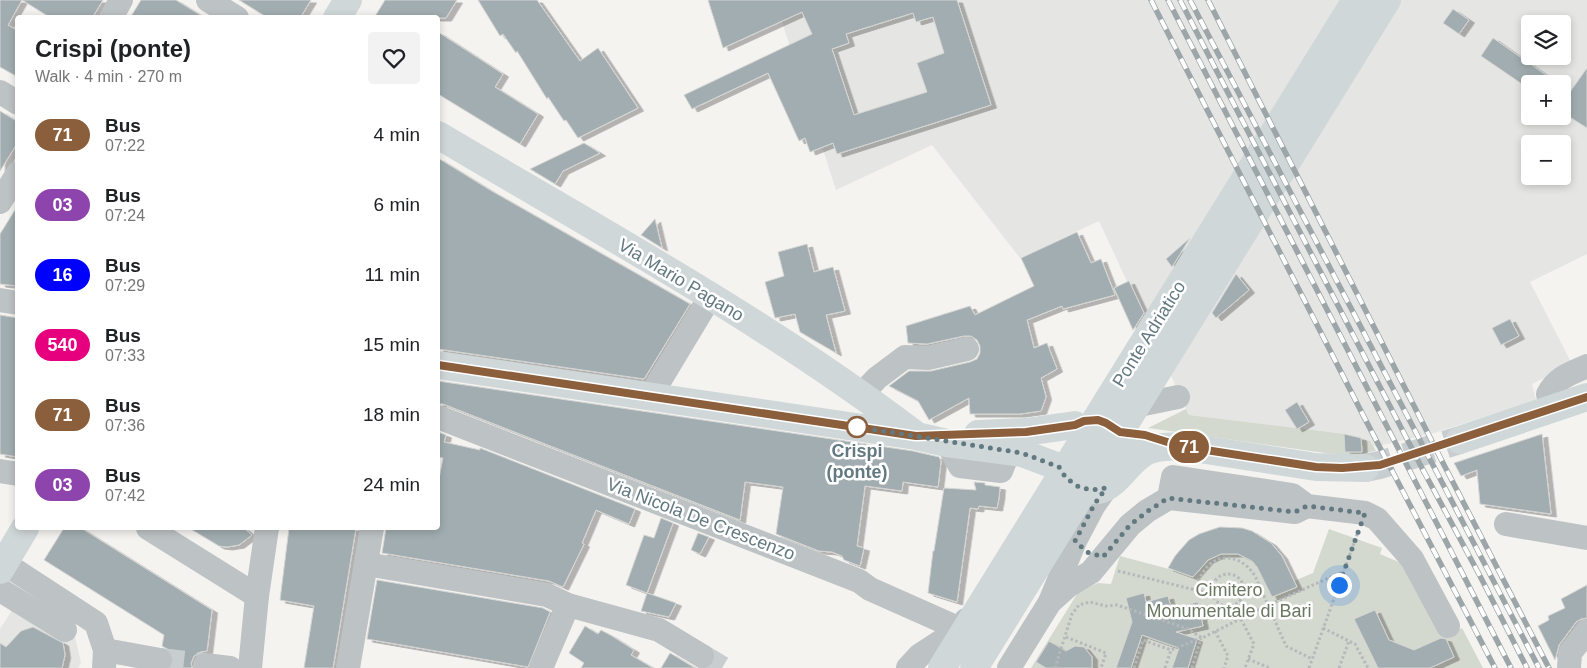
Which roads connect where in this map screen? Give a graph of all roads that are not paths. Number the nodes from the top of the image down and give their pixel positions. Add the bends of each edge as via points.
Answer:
1 (121, 0) edge
2 (208, 0) edge
3 (348, 0) edge
4 (1356, 0) edge
5 (1387, 0) edge
6 (113, 15) edge
7 (232, 15) edge
8 (339, 15) edge
9 (0, 92) edge
10 (15, 101) edge
11 (440, 137) edge
12 (15, 178) edge
13 (0, 202) edge
14 (710, 297) junction
15 (0, 300) edge
16 (15, 302) edge
17 (967, 349) dead end
18 (440, 365) edge
19 (1587, 366) edge
20 (862, 394) junction
21 (650, 396) junction
22 (1178, 397) dead end
23 (1587, 397) edge
24 (1552, 410) junction
25 (440, 418) edge
26 (1075, 425) junction
27 (1113, 428) junction
28 (916, 436) junction
29 (1460, 440) tunnel mouth
30 (1180, 446) junction
31 (1059, 467) junction
32 (1365, 468) tunnel mouth
33 (0, 471) edge
34 (15, 474) edge
35 (1114, 480) junction
36 (1506, 524) dead end
37 (24, 530) edge
38 (151, 530) edge
39 (267, 530) edge
40 (372, 530) edge
41 (1587, 538) edge
42 (1075, 541) junction
43 (1107, 563) junction
44 (366, 564) junction
45 (2, 566) edge
46 (0, 590) edge
47 (257, 596) junction
48 (1050, 602) junction
49 (568, 605) junction
50 (0, 607) edge
51 (1448, 626) dead end
52 (32, 627) dead end
53 (65, 630) dead end
54 (960, 630) junction
55 (1587, 631) edge
56 (702, 656) tunnel mouth
57 (105, 659) edge
58 (160, 660) tunnel mouth
59 (1569, 660) edge
60 (205, 665) dead end
61 (230, 668) edge
62 (250, 668) edge
63 (348, 668) edge
64 (541, 668) edge
65 (908, 668) edge
66 (942, 668) edge
67 (974, 668) edge
68 (1009, 668) edge

1 - 6 street
2 - 7 street
3 - 8 main road
4 - 66 main road, Ponte Adriatico
5 - 67 main road, Ponte Adriatico
9 - 10 street
11 - 14 main road, Via Mario Pagano
12 - 13 street
14 - 20 main road, Via Mario Pagano
14 - 21 street
15 - 16 street
17 - 20 street via 928,358 905,358 877,378
18 - 21 main road
19 - 24 street via 1558,379 1548,394
20 - 28 main road, Via Mario Pagano
21 - 28 main road
22 - 27 street via 1134,406
23 - 24 main road
24 - 29 main road
25 - 54 street, Via Nicola De Crescenzo via 859,581
26 - 27 main road via 1088,420
26 - 28 main road via 1026,432
26 - 31 main road via 1066,431 1059,444
27 - 30 main road
27 - 35 main road via 1125,441 1127,454
28 - 31 main road via 1022,453
30 - 32 main road via 1316,467
30 - 35 main road via 1146,451
31 - 35 main road via 1066,478 1091,490
31 - 54 street
33 - 34 street
35 - 42 street via 1094,505
36 - 41 street
37 - 45 main road
38 - 47 street
39 - 47 street
40 - 44 street
42 - 43 street
42 - 48 street
43 - 48 street via 1068,586
43 - 51 street via 1130,525 1168,498 1173,477 1292,495 1307,506 1365,513 1377,519 1412,559
44 - 49 street via 547,595
44 - 63 street
45 - 57 street via 96,623
46 - 53 street
47 - 62 street
48 - 68 street
49 - 56 street via 659,630
49 - 64 street
50 - 52 street
54 - 65 street via 920,655
55 - 59 street
57 - 58 street
60 - 61 street

